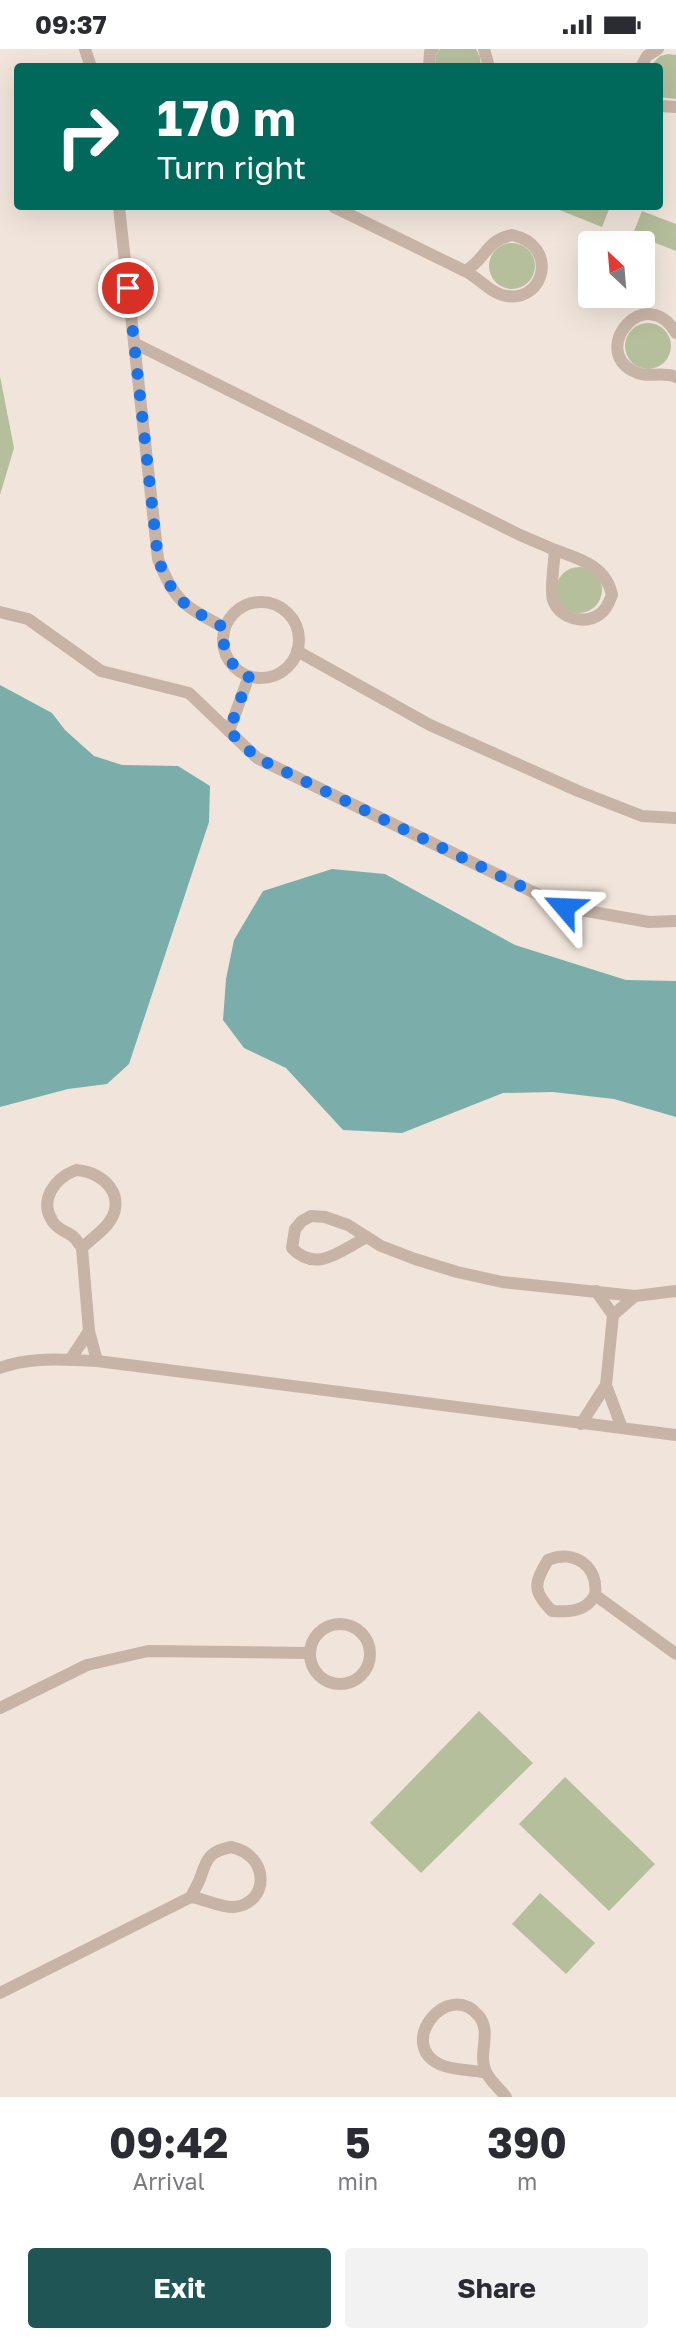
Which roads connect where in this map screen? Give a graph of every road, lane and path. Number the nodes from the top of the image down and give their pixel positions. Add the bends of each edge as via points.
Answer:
1 (658, 49) edge
2 (643, 63) edge
3 (119, 210) edge
4 (340, 210) edge
5 (465, 271) junction
6 (676, 333) edge
7 (134, 343) junction
8 (676, 377) edge
9 (555, 550) junction
10 (0, 612) edge
11 (225, 628) junction
12 (297, 651) junction
13 (249, 676) junction
14 (229, 731) junction
15 (676, 818) edge
16 (676, 921) edge
17 (367, 1237) junction
18 (82, 1248) junction
19 (674, 1288) edge
20 (596, 1291) junction
21 (635, 1296) junction
22 (613, 1315) junction
23 (89, 1331) junction
24 (70, 1360) junction
25 (96, 1361) junction
26 (0, 1368) edge
27 (606, 1385) junction
28 (581, 1424) junction
29 (622, 1428) junction
30 (676, 1435) edge
31 (595, 1595) junction
32 (309, 1654) junction
33 (676, 1654) edge
34 (0, 1708) edge
35 (191, 1897) junction
36 (0, 1993) edge
37 (486, 2073) junction
38 (506, 2097) edge

1 - 2 street
3 - 7 street
4 - 5 street
5 - 5 street via 494,291 517,296 536,285 542,263 533,243 512,235 489,245
6 - 8 street via 669,322 648,314 627,322 617,342 623,363 633,372
7 - 9 street
7 - 11 street via 158,559 168,585 187,607
9 - 9 street via 551,587 559,610 579,619 600,614 612,595 605,575
10 - 14 street via 28,619 101,671 189,693
11 - 12 street via 233,614 246,605 271,603 286,611 296,625
11 - 13 street via 223,644 229,660
12 - 13 street via 282,671 266,677
12 - 15 street via 430,725 578,791 642,816
13 - 14 street
14 - 16 street via 257,758 564,907 649,922
17 - 17 street via 348,1225 311,1216 295,1229 292,1248 300,1257 314,1261
17 - 20 street via 457,1272 502,1282
18 - 18 street via 107,1224 114,1199 102,1177 76,1170 54,1183 48,1209 52,1220
18 - 23 street
19 - 21 street
20 - 21 street
20 - 22 street
21 - 22 street
22 - 27 street
23 - 24 street
23 - 25 street
24 - 25 street
24 - 26 street via 40,1359
25 - 28 street
27 - 28 street
27 - 29 street
28 - 29 street
29 - 30 street
31 - 31 street via 590,1605 578,1610 552,1611 540,1599 536,1584 548,1560 573,1556 590,1570 597,1583
31 - 33 street
32 - 32 street via 317,1674 337,1684 349,1683 366,1670 371,1648 359,1629 338,1623 318,1633
32 - 34 street via 148,1651 87,1665
35 - 35 street via 221,1906 243,1905 258,1889 260,1867 243,1850 219,1850 203,1867
35 - 36 street
37 - 37 street via 486,2033 479,2017 463,2006 436,2012 424,2031 432,2059 441,2065
37 - 38 street

